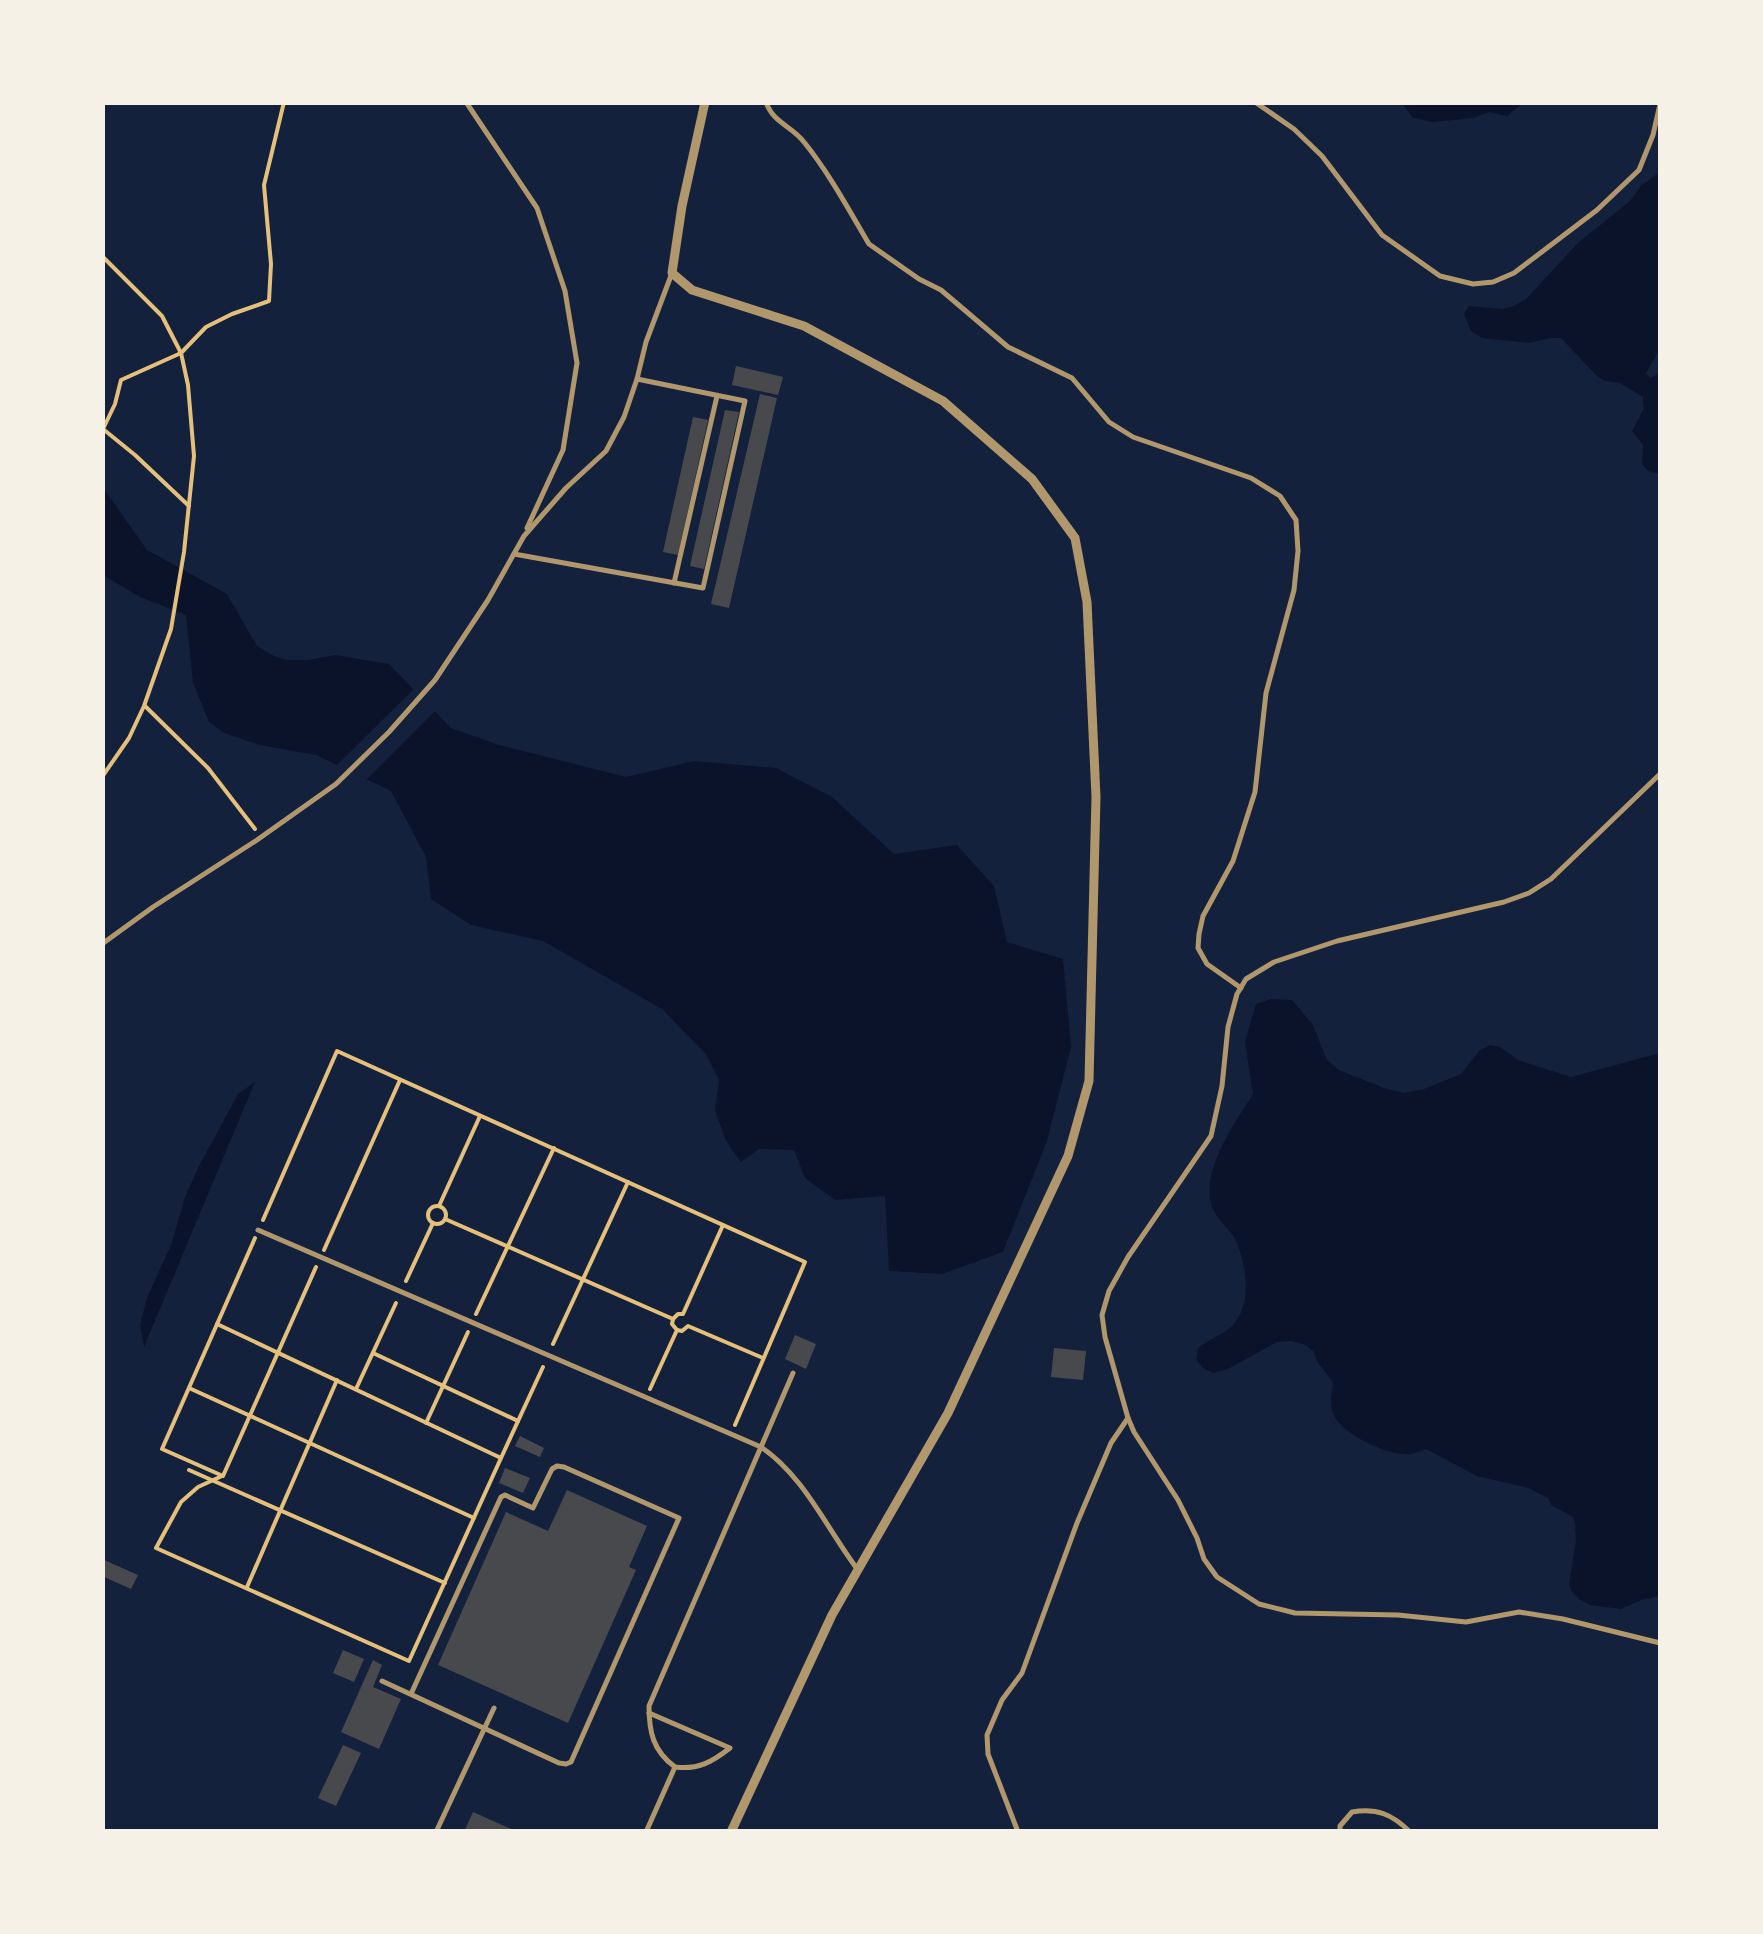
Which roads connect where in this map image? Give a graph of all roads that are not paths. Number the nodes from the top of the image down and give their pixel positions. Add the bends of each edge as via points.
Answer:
1 (466, 102) edge
2 (705, 102) edge
3 (766, 102) edge
4 (1256, 102) edge
5 (1660, 104) edge
6 (672, 273) junction
7 (637, 379) junction
8 (718, 395) junction
9 (524, 536) junction
10 (514, 554) junction
11 (674, 583) junction
12 (1660, 774) edge
13 (102, 944) edge
14 (1241, 988) junction
15 (258, 1230) road end
16 (793, 1373) dead end
17 (1128, 1418) junction
18 (761, 1447) junction
19 (858, 1570) junction
20 (1660, 1643) edge
21 (382, 1681) dead end
22 (411, 1694) junction
23 (494, 1708) dead end
24 (649, 1712) junction
25 (485, 1728) junction
26 (674, 1768) junction
27 (436, 1832) edge
28 (646, 1832) edge
29 (730, 1832) edge
30 (1018, 1832) edge
31 (1340, 1832) edge
32 (1410, 1832) edge

1 - 9 lane via 537,208 566,291 577,363 564,450
2 - 6 street
3 - 14 lane via 781,125 801,138 884,256 941,290 1008,347 1072,378 1109,422 1132,437 1251,478 1280,496 1296,520 1294,590 1266,693 1255,792 1234,862 1198,934 1207,964
4 - 5 lane via 1322,156 1382,235 1440,276 1473,284 1514,273 1639,170
6 - 7 lane
6 - 19 street via 692,290 804,326 944,401 1032,479 1075,538 1087,602 1096,796 1089,1081 1068,1156 948,1414
7 - 8 lane
7 - 9 lane via 606,452
8 - 11 lane
8 - 11 lane via 745,401 704,588
9 - 10 lane
10 - 11 lane
10 - 13 lane via 435,680 336,784
12 - 14 lane via 1529,893 1337,941 1274,962
14 - 17 lane via 1211,1136 1128,1257 1102,1315
15 - 18 lane
16 - 18 lane
17 - 20 lane via 1217,1578 1259,1604 1295,1613 1466,1622 1518,1612
17 - 30 lane via 1077,1523 1022,1673 987,1735
18 - 19 lane via 802,1487
18 - 24 lane
19 - 29 street
21 - 22 lane
22 - 25 lane
22 - 25 lane via 501,1497 534,1508 557,1466 679,1518 572,1762 560,1763
23 - 25 lane
24 - 26 lane via 654,1744
24 - 26 lane via 730,1748 702,1766
25 - 27 lane
26 - 28 lane
31 - 32 lane via 1352,1812 1367,1810 1395,1818

